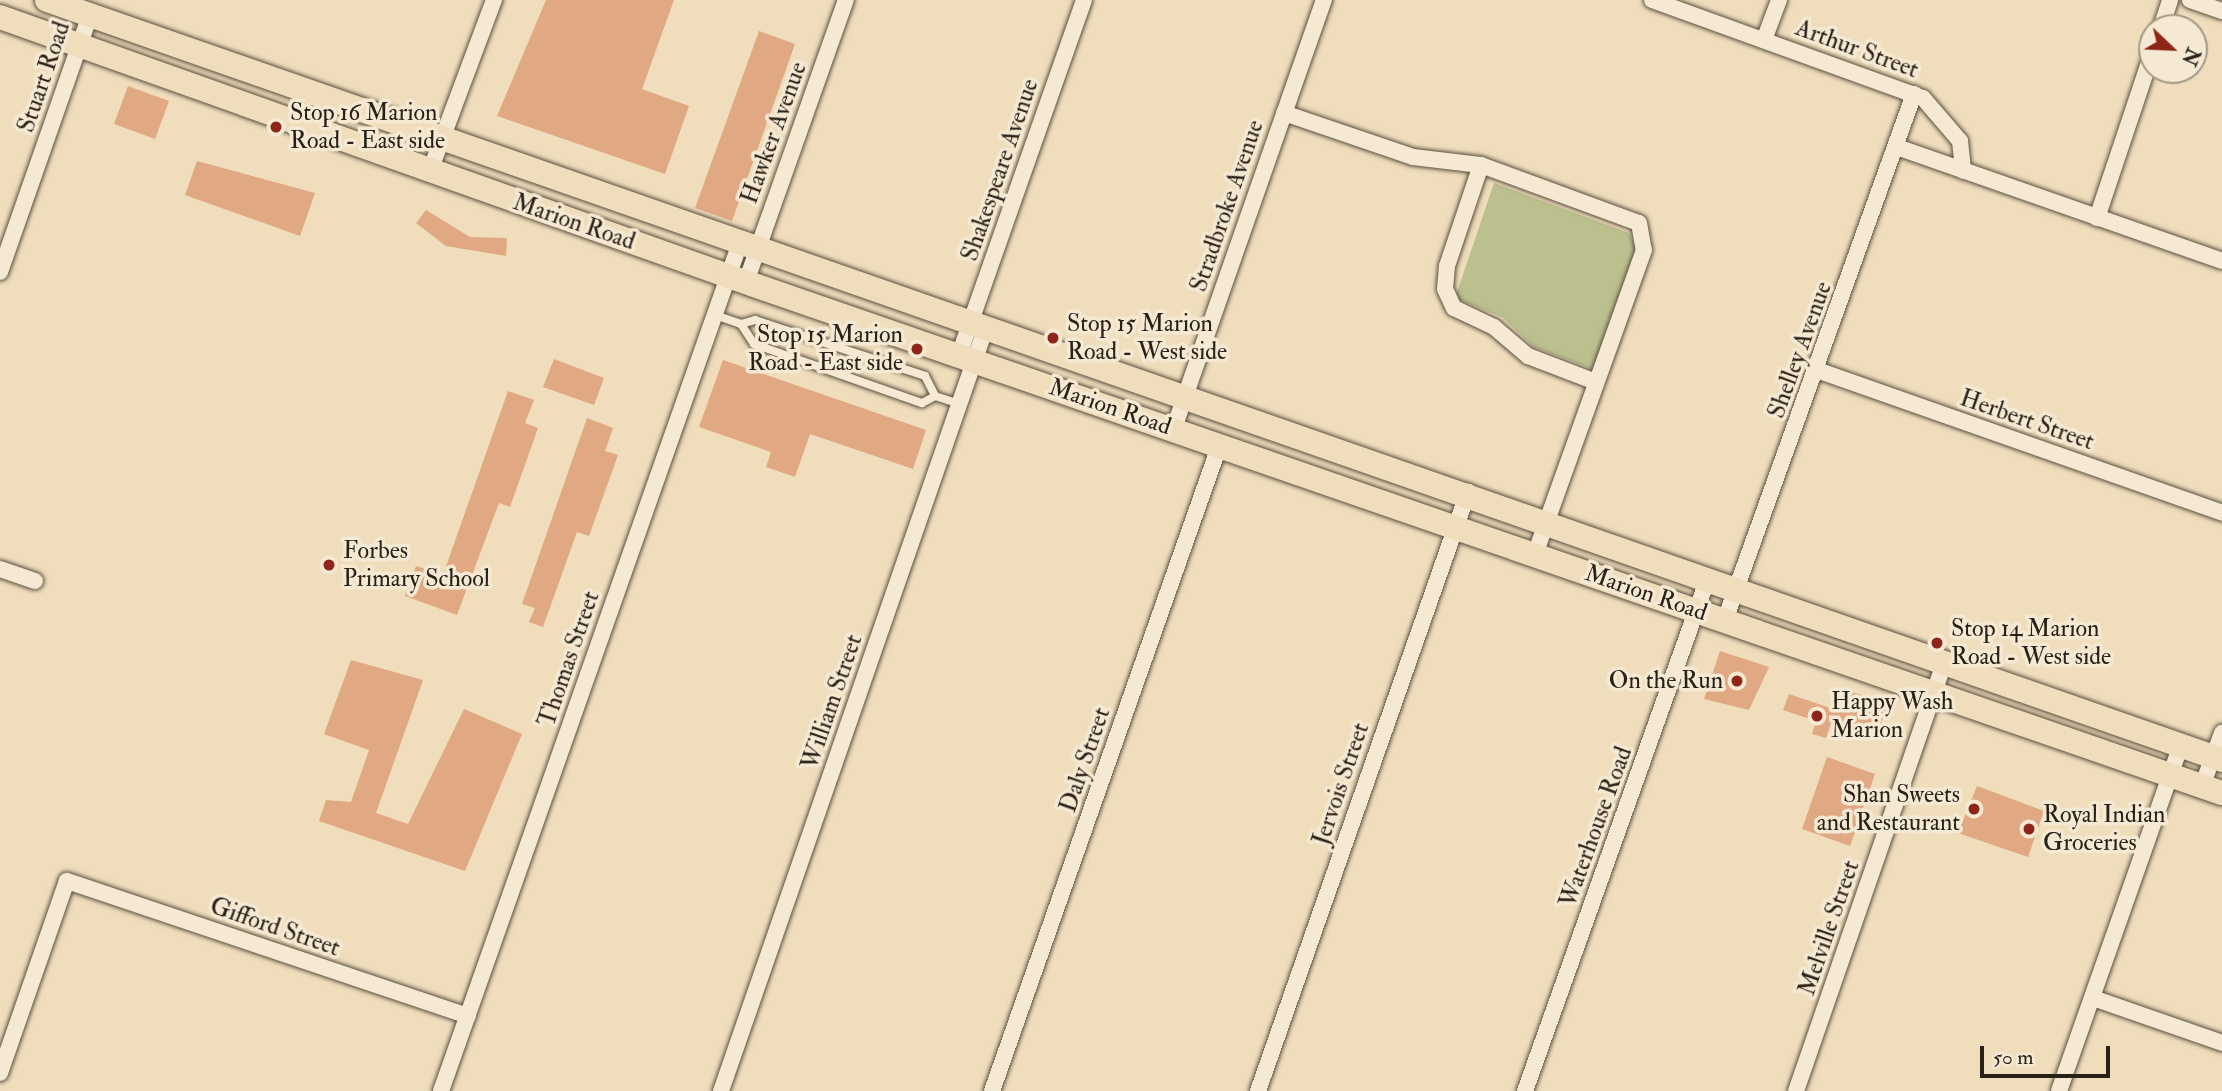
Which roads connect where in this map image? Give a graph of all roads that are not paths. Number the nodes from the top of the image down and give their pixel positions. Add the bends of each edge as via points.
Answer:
1 (47, 0) edge
2 (494, 0) edge
3 (846, 0) edge
4 (1084, 0) edge
5 (1324, 0) edge
6 (1652, 0) edge
7 (1779, 0) edge
8 (2190, 0) edge
9 (2222, 11) edge
10 (90, 15) junction
11 (0, 17) edge
12 (1764, 40) junction
13 (79, 45) junction
14 (2142, 84) edge
15 (1914, 94) junction
16 (1284, 113) junction
17 (443, 141) junction
18 (1897, 147) junction
19 (1481, 165) junction
20 (430, 171) junction
21 (1963, 171) junction
22 (2097, 218) junction
23 (749, 246) junction
24 (2222, 261) edge
25 (0, 272) edge
26 (737, 279) junction
27 (715, 315) junction
28 (741, 324) junction
29 (978, 325) junction
30 (967, 358) junction
31 (1816, 370) junction
32 (1593, 381) junction
33 (935, 396) junction
34 (1184, 398) junction
35 (960, 404) junction
36 (1174, 428) junction
37 (1220, 444) junction
38 (1468, 492) junction
39 (2222, 513) edge
40 (1547, 520) junction
41 (1455, 528) junction
42 (1535, 555) junction
43 (0, 569) edge
44 (1708, 578) junction
45 (35, 581) dead end
46 (1736, 588) junction
47 (1697, 611) junction
48 (1725, 620) junction
49 (1945, 661) junction
50 (1934, 695) junction
51 (2222, 733) edge
52 (2181, 745) junction
53 (2218, 758) edge
54 (2171, 775) junction
55 (2212, 789) edge
56 (2092, 998) junction
57 (468, 1016) junction
58 (2222, 1043) edge
59 (0, 1073) edge
60 (441, 1091) edge
61 (721, 1091) edge
62 (992, 1091) edge
63 (1258, 1091) edge
64 (1525, 1091) edge
65 (1796, 1091) edge
66 (2059, 1091) edge

1 - 10 main road, Marion Road
2 - 17 street
3 - 23 street, Hawker Avenue
4 - 29 street, Shakespeare Avenue
5 - 16 street, Stradbroke Avenue
6 - 12 street, Arthur Street
7 - 12 street
8 - 9 street
10 - 13 street, Stuart Road
10 - 17 main road, Marion Road
11 - 13 main road, Marion Road
12 - 15 street, Arthur Street
13 - 20 main road, Marion Road
13 - 25 street, Stuart Road
14 - 22 street
15 - 18 street, Shelley Avenue
15 - 21 street, Arthur Street via 1935,106 1960,141
16 - 19 street via 1413,157
16 - 34 street, Stradbroke Avenue
17 - 20 street
17 - 23 main road, Marion Road
18 - 21 street
18 - 31 street, Shelley Avenue
19 - 32 street via 1447,266 1445,289 1454,308 1494,327 1528,356
19 - 32 street via 1639,223 1644,250
20 - 26 main road, Marion Road
21 - 22 street
22 - 24 street
23 - 26 street, Thomas Street
23 - 29 main road, Marion Road
26 - 27 street, Thomas Street
26 - 30 main road, Marion Road
27 - 28 lane
27 - 57 street, Thomas Street
28 - 33 lane via 755,320 925,376
28 - 33 lane via 754,344 922,403
29 - 30 street, William Street
29 - 34 main road, Marion Road
30 - 35 street, William Street
30 - 36 main road, Marion Road
31 - 39 street, Herbert Street
31 - 46 street, Shelley Avenue
32 - 40 street
33 - 35 lane
34 - 36 street, Stradbroke Avenue
34 - 38 main road, Marion Road
35 - 61 street, William Street
36 - 37 main road, Marion Road
37 - 41 main road, Marion Road
37 - 62 street, Daly Street
38 - 40 main road, Marion Road
38 - 41 street, Jervois Street
40 - 42 street
40 - 44 main road, Marion Road
41 - 42 main road, Marion Road
41 - 63 street, Jervois Street
42 - 47 main road, Marion Road
43 - 45 street
44 - 46 main road, Marion Road
44 - 47 street, Waterhouse Road
46 - 48 street, Shelley Avenue
46 - 49 main road, Marion Road
47 - 48 main road, Marion Road
47 - 64 street, Waterhouse Road
48 - 50 main road, Marion Road
49 - 50 street, Melville Street
49 - 52 main road, Marion Road
50 - 54 main road, Marion Road
50 - 65 street, Melville Street
51 - 53 street
52 - 53 main road, Marion Road
52 - 54 street
53 - 55 street
54 - 55 main road, Marion Road
54 - 56 street
56 - 58 street
56 - 66 street
57 - 59 street, Gifford Street via 67,881
57 - 60 street, Thomas Street

